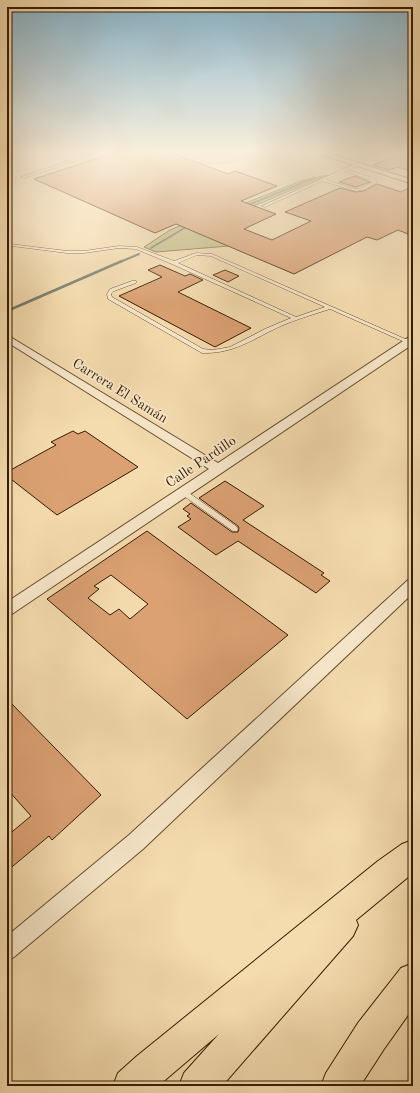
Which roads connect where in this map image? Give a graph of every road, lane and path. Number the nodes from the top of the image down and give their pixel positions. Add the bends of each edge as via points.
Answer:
1 (271, 203) edge
2 (264, 206) dead end
3 (12, 245) dead end
4 (174, 263) junction
5 (134, 282) dead end
6 (330, 308) junction
7 (295, 318) junction
8 (7, 338) edge
9 (411, 340) edge
10 (218, 469) junction
11 (183, 492) junction
12 (235, 529) dead end
13 (413, 584) edge
14 (7, 610) edge
15 (401, 864) edge
16 (7, 950) edge
17 (413, 980) edge
18 (131, 1086) edge
19 (197, 1086) edge
20 (339, 1086) edge

1 - 2 lane
3 - 4 lane via 67,252 136,248
4 - 6 lane via 196,254 212,255
4 - 7 lane
5 - 7 lane via 112,290 110,298 202,351 225,351
6 - 7 lane
6 - 9 lane
8 - 10 street, Carrera El Samán
9 - 10 street, Calle Pardillo
10 - 11 street, Calle Pardillo
11 - 12 lane
11 - 14 street, Calle Pardillo
13 - 16 street via 136,842
15 - 18 highway
15 - 19 highway
17 - 20 highway

